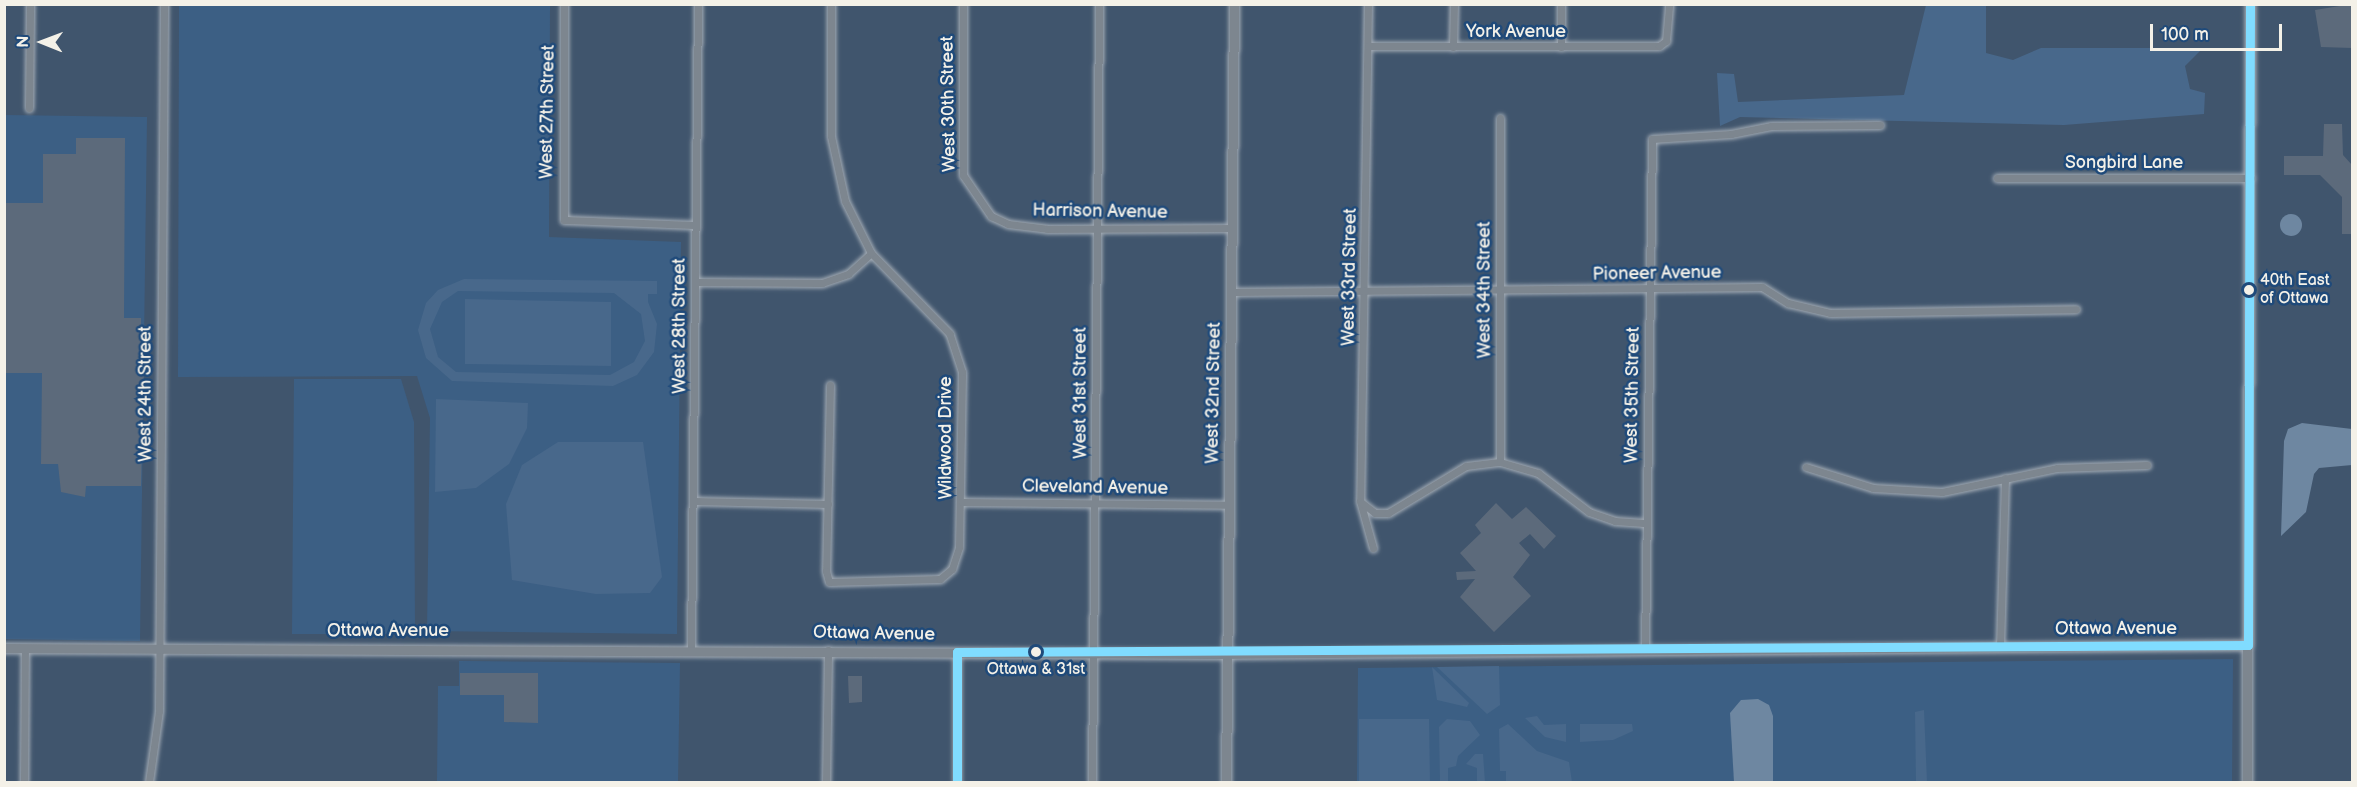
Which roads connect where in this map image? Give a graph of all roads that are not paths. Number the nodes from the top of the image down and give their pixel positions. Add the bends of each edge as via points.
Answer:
1 (30, 4) edge
2 (164, 4) edge
3 (564, 4) edge
4 (698, 4) edge
5 (831, 4) edge
6 (963, 4) edge
7 (1099, 4) edge
8 (1234, 4) edge
9 (1368, 4) edge
10 (1454, 4) edge
11 (1561, 4) edge
12 (1669, 4) edge
13 (2250, 4) edge
14 (1368, 46) junction
15 (1453, 47) junction
16 (1561, 47) junction
17 (29, 108) dead end
18 (1500, 118) dead end
19 (1880, 125) dead end
20 (1996, 178) dead end
21 (2251, 178) junction
22 (976, 200) joint
23 (696, 225) junction
24 (1097, 228) junction
25 (1233, 228) junction
26 (871, 253) junction
27 (696, 282) junction
28 (1650, 288) junction
29 (1365, 291) junction
30 (1233, 292) junction
31 (1500, 292) junction
32 (2076, 309) dead end
33 (830, 385) dead end
34 (1500, 462) junction
35 (2147, 465) dead end
36 (1806, 467) dead end
37 (2005, 478) junction
38 (694, 501) junction
39 (1360, 501) junction
40 (962, 502) junction
41 (1096, 503) junction
42 (828, 504) junction
43 (1228, 505) junction
44 (1647, 523) junction
45 (1373, 548) dead end
46 (2248, 645) junction
47 (2000, 647) junction
48 (4, 648) edge
49 (25, 648) junction
50 (691, 648) junction
51 (159, 649) junction
52 (828, 650) junction
53 (1645, 651) junction
54 (957, 652) junction
55 (1094, 652) junction
56 (1227, 654) junction
57 (24, 783) edge
58 (149, 783) edge
59 (826, 783) edge
60 (957, 783) edge
61 (1092, 783) edge
62 (1226, 783) edge
63 (2247, 783) edge

1 - 17 street
2 - 51 street, West 24th Street
3 - 23 street, West 27th Street via 564,220
4 - 23 street, West 28th Street
5 - 26 street, Wildwood Drive via 831,136 845,201
6 - 22 street, West 30th Street via 963,175
7 - 24 street, West 31st Street
8 - 25 street, West 32nd Street
9 - 14 street, West 33rd Street
10 - 15 street
11 - 16 street
12 - 16 street, York Avenue via 1664,44
13 - 21 street
14 - 15 street, York Avenue
14 - 29 street, West 33rd Street
15 - 16 street, York Avenue
18 - 31 street, West 34th Street
19 - 28 street, West 35th Street via 1771,126 1731,135 1652,139
20 - 21 street, Songbird Lane
21 - 46 street
22 - 24 street, Harrison Avenue via 998,221 1008,224
23 - 27 street, West 28th Street
24 - 25 street, Harrison Avenue
24 - 41 street, West 31st Street
25 - 30 street, West 32nd Street
26 - 27 street via 848,274 822,283
26 - 40 street, Wildwood Drive via 951,334 962,372
27 - 38 street, West 28th Street
28 - 31 street, Pioneer Avenue
28 - 32 street, Pioneer Avenue via 1762,287 1788,303 1830,313
28 - 44 street, West 35th Street
29 - 30 street, Pioneer Avenue
29 - 31 street, Pioneer Avenue
29 - 39 street, West 33rd Street
30 - 43 street, West 32nd Street
31 - 34 street, West 34th Street
33 - 42 street
34 - 39 street via 1466,466 1388,513 1365,509
34 - 44 street via 1538,473 1588,512 1615,521
35 - 37 street via 2080,465
36 - 37 street via 1894,491 1942,492
37 - 47 street
38 - 42 street
38 - 50 street, West 28th Street
39 - 45 street, West 33rd Street
40 - 41 street, Cleveland Avenue
40 - 42 street, Wildwood Drive via 959,547 946,575 933,582 830,582 826,570
41 - 43 street, Cleveland Avenue
41 - 55 street, West 31st Street
43 - 56 street, West 32nd Street
44 - 53 street, West 35th Street
46 - 47 street, Ottawa Avenue
46 - 63 street
47 - 53 street, Ottawa Avenue
48 - 49 street, Ottawa Avenue
49 - 51 street, Ottawa Avenue
49 - 57 street
50 - 51 street, Ottawa Avenue
50 - 52 street, Ottawa Avenue
51 - 58 street, West 24th Street via 159,711
52 - 54 street, Ottawa Avenue
52 - 59 street
53 - 56 street, Ottawa Avenue
54 - 55 street, Ottawa Avenue
54 - 60 street
55 - 56 street, Ottawa Avenue
55 - 61 street, West 31st Street
56 - 62 street, West 32nd Street

